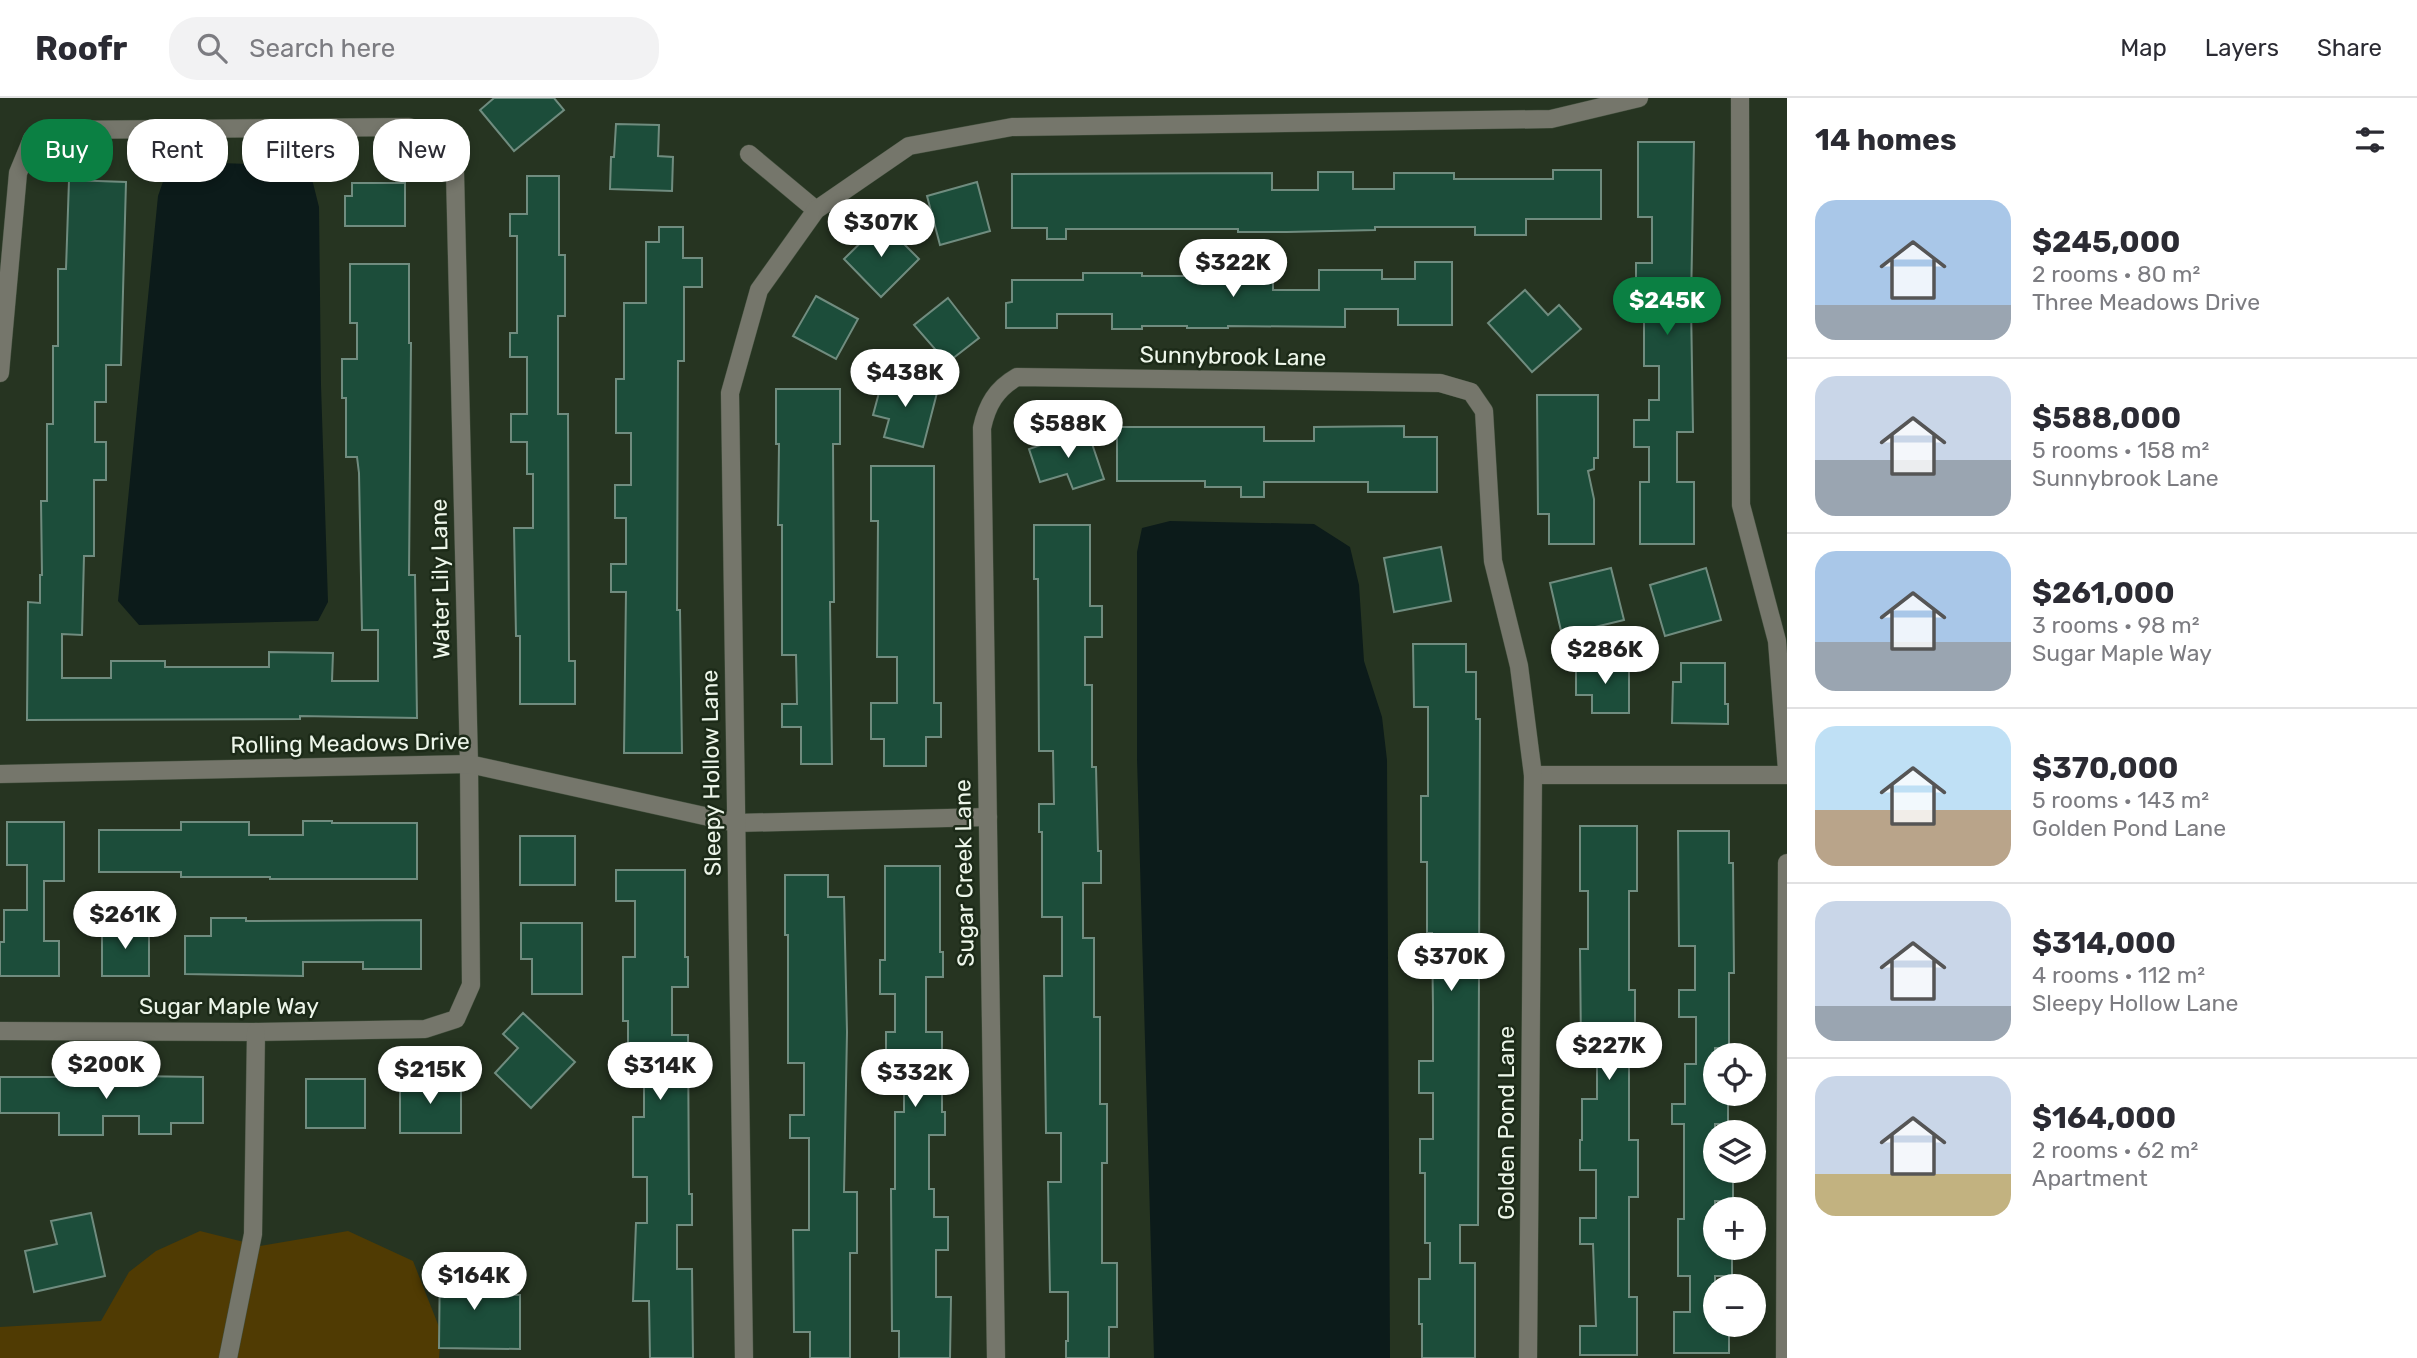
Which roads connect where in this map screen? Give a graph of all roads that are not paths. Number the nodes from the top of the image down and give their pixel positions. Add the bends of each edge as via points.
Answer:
1 (1639, 98) edge
2 (1740, 98) edge
3 (750, 154) dead end
4 (816, 210) junction
5 (0, 373) edge
6 (998, 391) joint
7 (1471, 392) joint
8 (469, 764) junction
9 (1787, 772) edge
10 (0, 774) edge
11 (1533, 775) junction
12 (988, 817) junction
13 (736, 823) junction
14 (1787, 863) edge
15 (456, 1019) joint
16 (0, 1031) edge
17 (256, 1032) junction
18 (228, 1358) edge
19 (744, 1358) edge
20 (996, 1358) edge
21 (1528, 1358) edge
22 (1785, 1358) edge

1 - 4 street, Sleepy Hollow Lane via 1552,118 1012,127 909,146
2 - 9 street via 1741,505 1777,641
3 - 4 street
4 - 13 street, Sleepy Hollow Lane via 759,290 730,393
5 - 8 street, Water Lily Lane via 18,173 32,139 60,130 409,127 443,138 455,172
6 - 7 street, Sunnybrook Lane via 1017,377 1440,383
6 - 12 street, Sugar Creek Lane via 986,409 982,428
7 - 11 street, Golden Pond Lane via 1484,411 1493,561 1519,666
8 - 10 street, Rolling Meadows Drive
8 - 13 street, Rolling Meadows Drive
8 - 15 street, Water Lily Lane via 471,985
9 - 11 street
11 - 21 street, Golden Pond Lane
12 - 13 street, Rolling Meadows Drive
12 - 20 street, Sugar Creek Lane
13 - 19 street, Sleepy Hollow Lane
14 - 22 street
15 - 17 street, Sugar Maple Way via 425,1029
16 - 17 street, Sugar Maple Way
17 - 18 street via 253,1234

